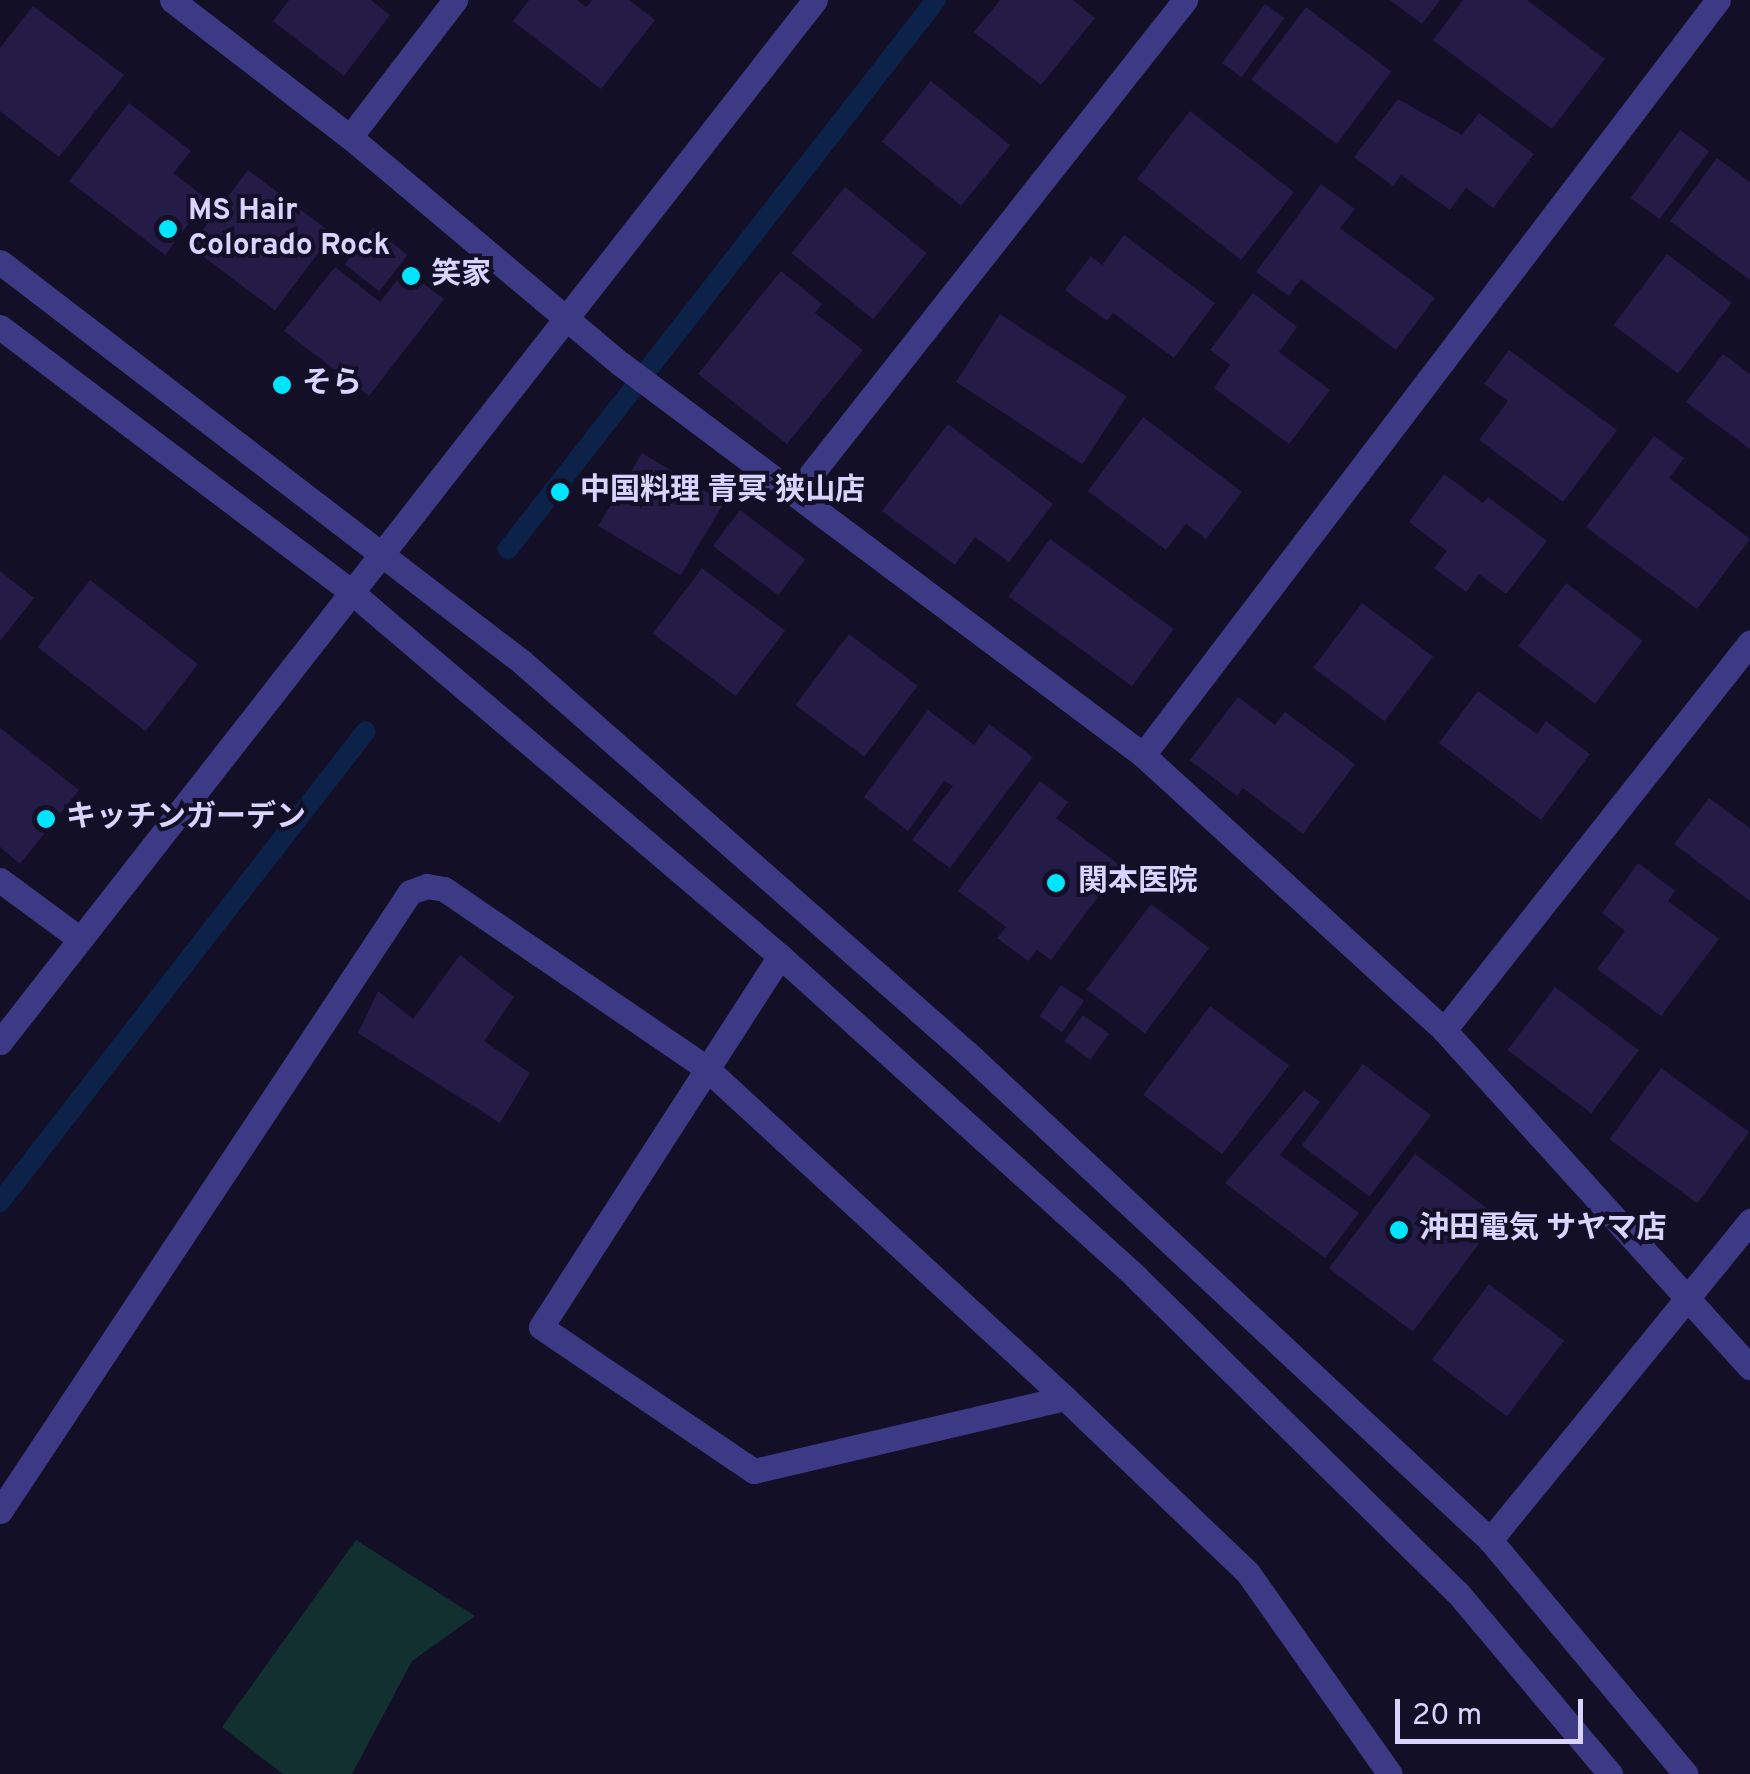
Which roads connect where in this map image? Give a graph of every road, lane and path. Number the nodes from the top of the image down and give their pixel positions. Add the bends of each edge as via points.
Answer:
1 (172, 0) edge
2 (456, 0) edge
3 (815, 0) edge
4 (1185, 0) edge
5 (1718, 0) edge
6 (350, 138) junction
7 (0, 262) edge
8 (566, 321) junction
9 (0, 327) edge
10 (798, 492) junction
11 (384, 552) junction
12 (349, 590) junction
13 (1750, 642) edge
14 (1143, 755) junction
15 (0, 880) edge
16 (80, 939) junction
17 (780, 956) junction
18 (1444, 1030) junction
19 (0, 1042) edge
20 (705, 1067) junction
21 (1750, 1221) edge
22 (1687, 1303) junction
23 (1750, 1367) edge
24 (1065, 1398) junction
25 (0, 1511) edge
26 (1490, 1540) junction
27 (1390, 1774) edge
28 (1610, 1774) edge
29 (1686, 1774) edge

1 - 6 street
2 - 6 street
3 - 8 street
4 - 10 street
5 - 14 street
6 - 8 street
7 - 11 street
8 - 10 street
8 - 11 street
9 - 12 street
10 - 14 street
11 - 12 street
11 - 26 street via 522,662 966,1052
12 - 16 street
12 - 17 street
13 - 18 street
14 - 18 street
15 - 16 street
16 - 19 street
17 - 20 street
17 - 28 street via 1136,1277 1457,1592
18 - 22 street
20 - 24 street
20 - 24 street via 541,1327 754,1471
20 - 25 street via 444,890 410,892
21 - 22 street
22 - 23 street
22 - 26 street
24 - 27 street via 1248,1573
26 - 29 street

